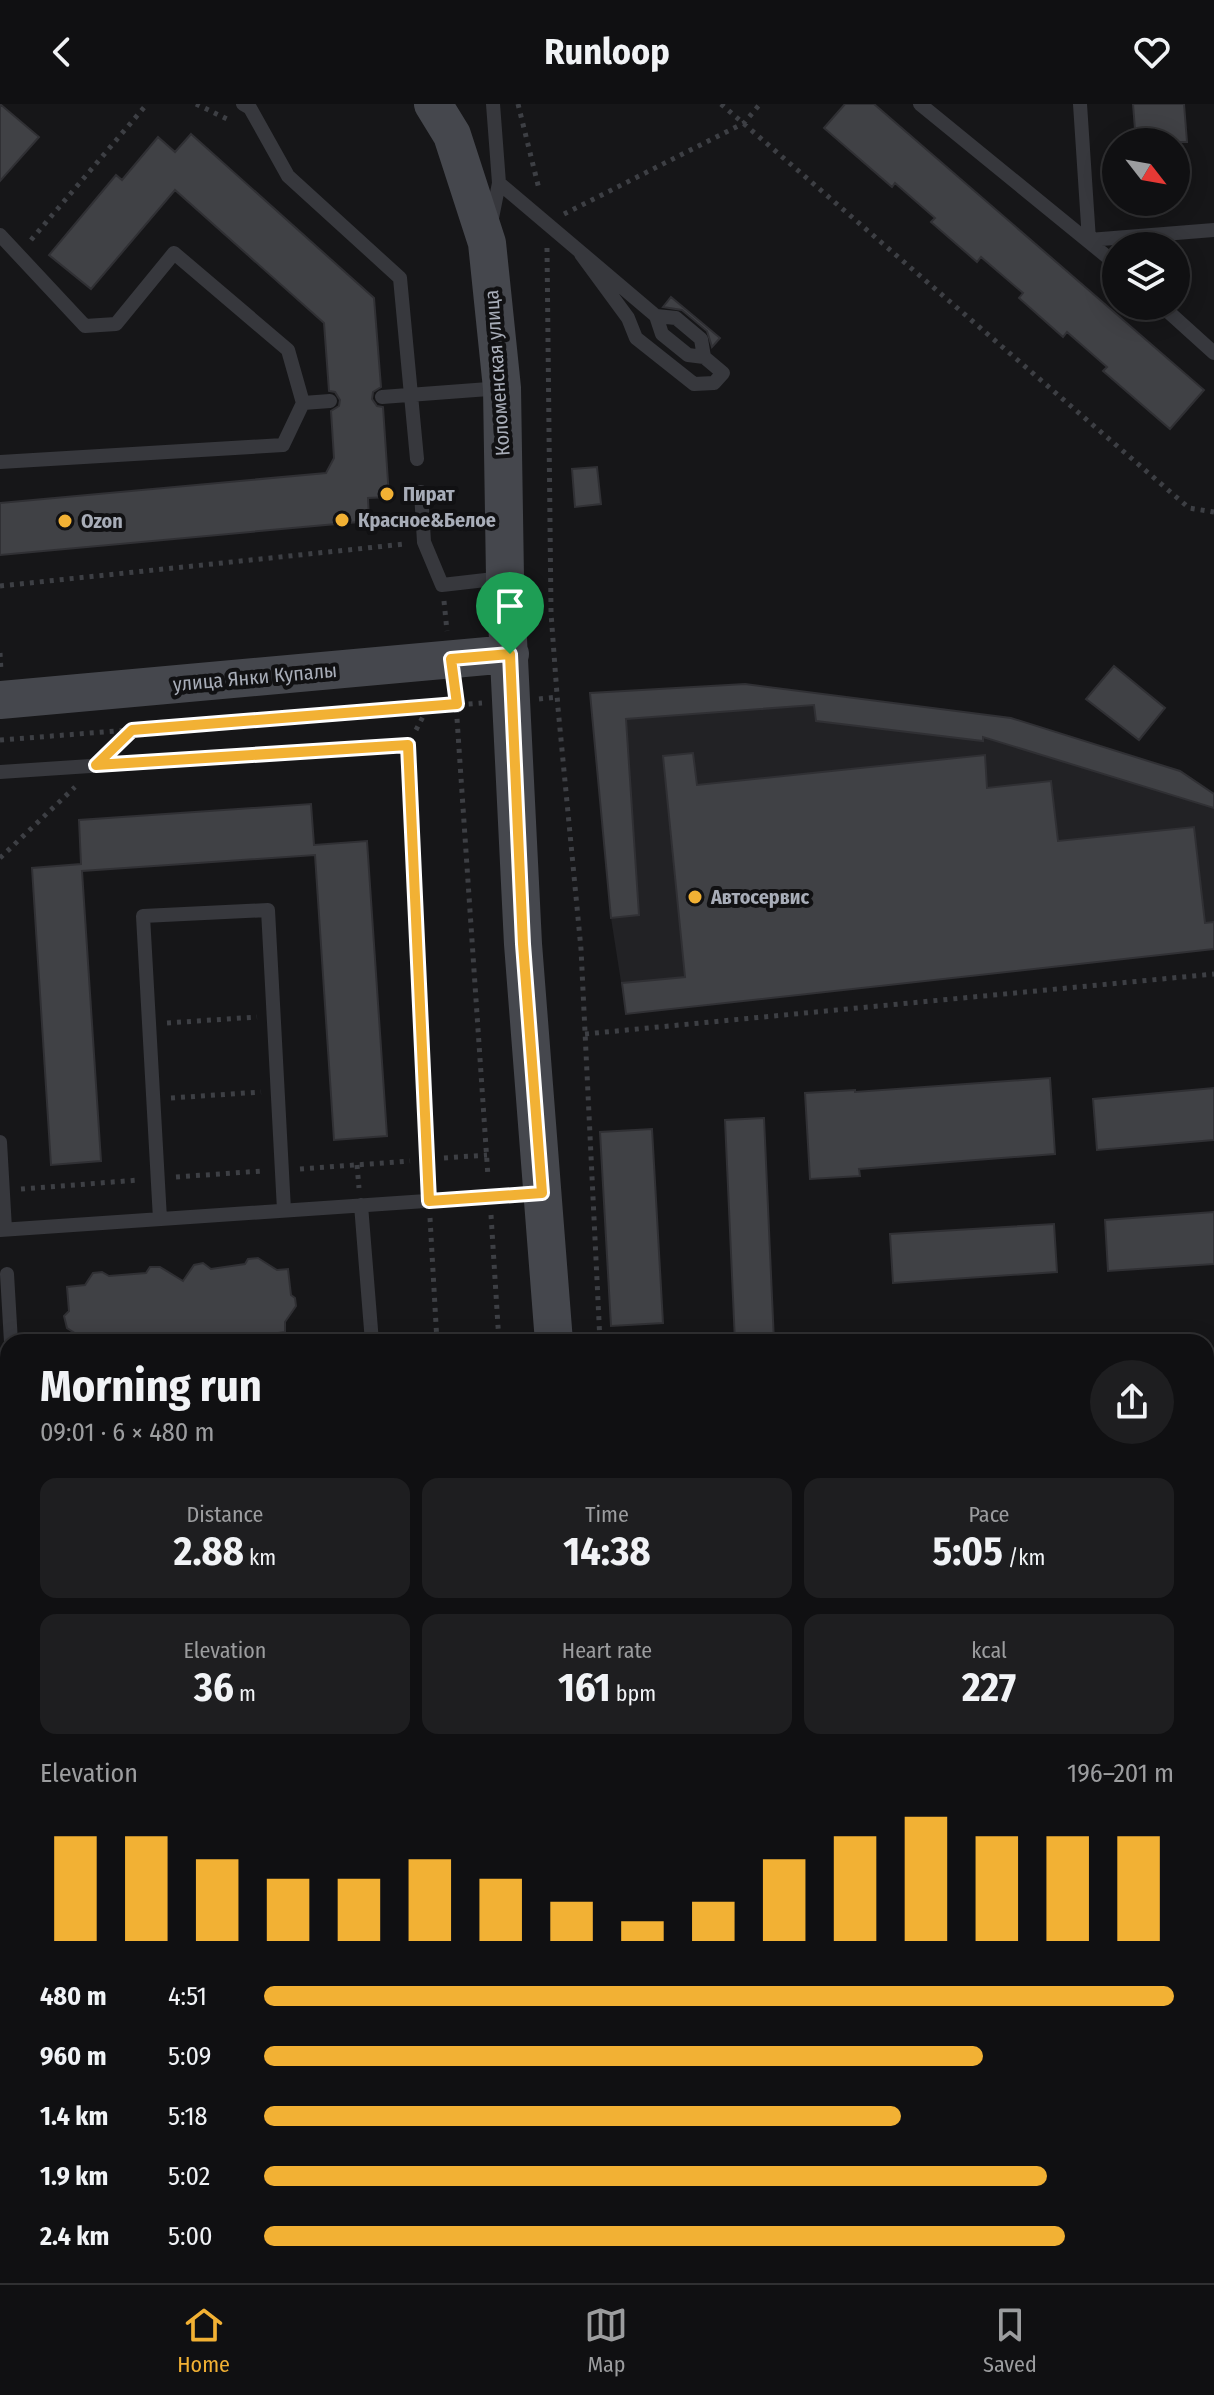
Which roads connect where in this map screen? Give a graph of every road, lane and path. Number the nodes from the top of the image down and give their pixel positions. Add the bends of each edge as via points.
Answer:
1 (147, 104) edge
2 (243, 104) edge
3 (433, 104) edge
4 (493, 104) edge
5 (518, 104) edge
6 (721, 104) edge
7 (760, 104) edge
8 (920, 104) edge
9 (1080, 104) edge
10 (744, 123) junction
11 (499, 183) junction
12 (547, 223) junction
13 (1214, 230) edge
14 (0, 235) edge
15 (1089, 240) junction
16 (487, 243) junction
17 (1102, 252) edge
18 (581, 254) junction
19 (19, 255) junction
20 (656, 316) junction
21 (1177, 320) edge
22 (1214, 353) edge
23 (704, 357) junction
24 (502, 388) junction
25 (412, 395) junction
26 (382, 397) dead end
27 (330, 401) dead end
28 (303, 403) junction
29 (417, 459) dead end
30 (0, 462) edge
31 (421, 492) dead end
32 (1214, 512) edge
33 (424, 542) junction
34 (505, 578) junction
35 (442, 585) junction
36 (0, 586) edge
37 (510, 654) junction
38 (451, 659) junction
39 (0, 700) edge
40 (457, 704) junction
41 (132, 730) junction
42 (0, 740) edge
43 (96, 765) junction
44 (0, 772) edge
45 (0, 858) edge
46 (1214, 974) edge
47 (273, 1016) junction
48 (149, 1024) junction
49 (585, 1034) junction
50 (278, 1090) junction
51 (153, 1099) junction
52 (0, 1142) edge
53 (487, 1155) junction
54 (428, 1160) junction
55 (282, 1170) junction
56 (157, 1179) junction
57 (3, 1190) junction
58 (542, 1193) junction
59 (489, 1197) junction
60 (429, 1201) junction
61 (361, 1205) junction
62 (284, 1210) junction
63 (160, 1219) junction
64 (2, 1230) edge
65 (7, 1274) dead end
66 (11, 1334) edge
67 (371, 1334) edge
68 (437, 1334) edge
69 (498, 1334) edge
70 (553, 1334) edge
71 (600, 1334) edge

1 - 19 path
2 - 25 lane via 288,176 400,278
3 - 16 main road, Коломенская улица via 452,135
4 - 11 lane
5 - 12 path
6 - 10 path
7 - 10 path
8 - 15 lane
9 - 15 lane
10 - 12 path
10 - 32 path via 1189,508
11 - 12 lane
11 - 16 lane
12 - 18 lane
12 - 49 path via 551,613
13 - 15 lane
14 - 19 lane
15 - 17 lane
16 - 24 main road, Коломенская улица
18 - 20 lane
18 - 23 lane via 628,318 636,338 694,384 714,383 723,373
19 - 28 lane via 85,326 116,324 174,253 288,350
20 - 23 lane via 662,334 688,355
20 - 23 lane via 676,318 701,339
21 - 22 lane
24 - 25 lane
24 - 34 main road, Коломенская улица
25 - 26 lane
25 - 29 lane
27 - 28 lane
28 - 30 lane via 283,445
31 - 33 lane
33 - 35 lane
33 - 36 path
34 - 35 lane
34 - 37 main road, Коломенская улица
35 - 38 path
37 - 38 main road, улица Янки Купалы
37 - 58 main road, Коломенская улица via 523,944
38 - 39 main road, улица Янки Купалы
38 - 40 path
40 - 41 path
40 - 53 path
41 - 42 path
41 - 43 path
43 - 44 lane
43 - 45 path
43 - 54 lane via 408,745
46 - 49 path
47 - 48 path
47 - 48 lane via 268,910 143,916
47 - 50 lane
48 - 51 lane
49 - 71 path
50 - 51 path
50 - 55 lane
51 - 56 lane
52 - 57 lane
53 - 54 path
53 - 59 path
54 - 55 path
54 - 60 lane
55 - 56 path
55 - 62 lane
56 - 57 path
56 - 63 lane
57 - 64 lane
58 - 59 lane
58 - 70 main road, Коломенская улица
59 - 60 lane
59 - 69 path
60 - 61 lane
60 - 68 path
61 - 62 lane
61 - 67 lane
62 - 63 lane
63 - 64 lane
65 - 66 lane

